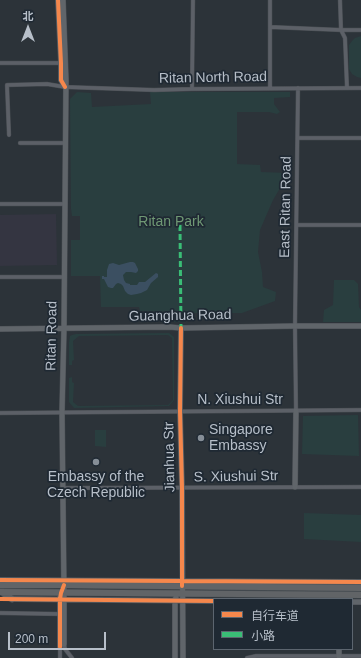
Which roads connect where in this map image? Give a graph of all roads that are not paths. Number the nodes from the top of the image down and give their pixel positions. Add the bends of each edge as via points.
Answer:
1 (58, 0) edge
2 (63, 0) edge
3 (193, 0) edge
4 (270, 0) edge
5 (340, 0) edge
6 (270, 27) junction
7 (342, 30) junction
8 (361, 30) edge
9 (0, 63) edge
10 (61, 63) junction
11 (66, 87) junction
12 (270, 88) junction
13 (298, 88) junction
14 (346, 88) junction
15 (361, 88) edge
16 (192, 89) junction
17 (9, 135) dead end
18 (298, 138) junction
19 (361, 138) edge
20 (65, 142) junction
21 (20, 143) dead end
22 (0, 204) edge
23 (65, 204) junction
24 (361, 225) edge
25 (297, 226) junction
26 (0, 277) edge
27 (64, 277) junction
28 (295, 326) junction
29 (361, 326) edge
30 (64, 328) junction
31 (181, 328) junction
32 (0, 329) edge
33 (361, 410) edge
34 (180, 411) junction
35 (296, 411) junction
36 (62, 412) junction
37 (0, 413) edge
38 (295, 487) junction
39 (361, 487) edge
40 (63, 488) junction
41 (182, 488) junction
42 (0, 580) edge
43 (64, 582) junction
44 (333, 582) junction
45 (361, 582) edge
46 (182, 583) junction
47 (0, 585) edge
48 (314, 587) junction
49 (361, 588) edge
50 (2, 592) edge
51 (361, 595) edge
52 (62, 596) junction
53 (181, 596) junction
54 (12, 599) joint
55 (175, 600) junction
56 (213, 601) edge
57 (0, 613) edge
58 (60, 614) junction
59 (62, 645) junction
60 (339, 650) edge
61 (339, 656) junction
62 (361, 656) edge
63 (60, 658) edge
64 (72, 658) edge
65 (175, 658) edge
66 (183, 658) edge
67 (247, 658) edge

1 - 10 street
2 - 11 street
3 - 16 street
4 - 6 street
5 - 7 street
6 - 7 street
6 - 12 street
7 - 8 street
7 - 14 street via 345,38
9 - 10 street
10 - 11 street via 61,80
11 - 16 street, Ritan North Road
11 - 17 street, Ritan North Road via 47,84 7,85
11 - 20 street, Ritan Road
12 - 13 street, Ritan North Road
12 - 16 street, Ritan North Road
13 - 14 street, Ritan North Road
13 - 18 street, East Ritan Road
14 - 15 street, Ritan North Road
18 - 19 street
18 - 25 street, East Ritan Road
20 - 21 street
20 - 23 street, Ritan Road
22 - 23 street
23 - 27 street, Ritan Road
24 - 25 street
25 - 28 street, East Ritan Road
26 - 27 street
27 - 30 street, Ritan Road
28 - 29 street, Guanghua Road
28 - 31 street, Guanghua Road
28 - 35 street, East Ritan Road
30 - 31 street, Guanghua Road
30 - 32 street, Guanghua Road
30 - 36 street, Ritan Road
31 - 34 street, Jianhua Str
33 - 35 street, N. Xiushui Str
34 - 35 street, N. Xiushui Str
34 - 36 street, N. Xiushui Str
34 - 41 street, Jianhua Str
35 - 38 street
36 - 37 street, N. Xiushui Str
36 - 40 street, Ritan Road
38 - 39 street, S. Xiushui Str
38 - 41 street, S. Xiushui Str
40 - 41 street, S. Xiushui Str
40 - 43 street, Ritan Road
41 - 46 street, Jianhua Str
42 - 43 street
43 - 46 highway
43 - 47 highway
43 - 52 street
44 - 45 street
44 - 46 street
44 - 48 street
46 - 48 highway
46 - 53 street
48 - 49 highway
50 - 52 highway
50 - 54 highway
51 - 53 highway
52 - 53 highway
52 - 54 street
52 - 55 street
52 - 58 street
52 - 59 street
53 - 55 street
53 - 56 street
53 - 66 street
55 - 65 street
57 - 58 street
58 - 59 street
59 - 63 street
59 - 64 street
60 - 61 street
61 - 62 street
61 - 67 street

